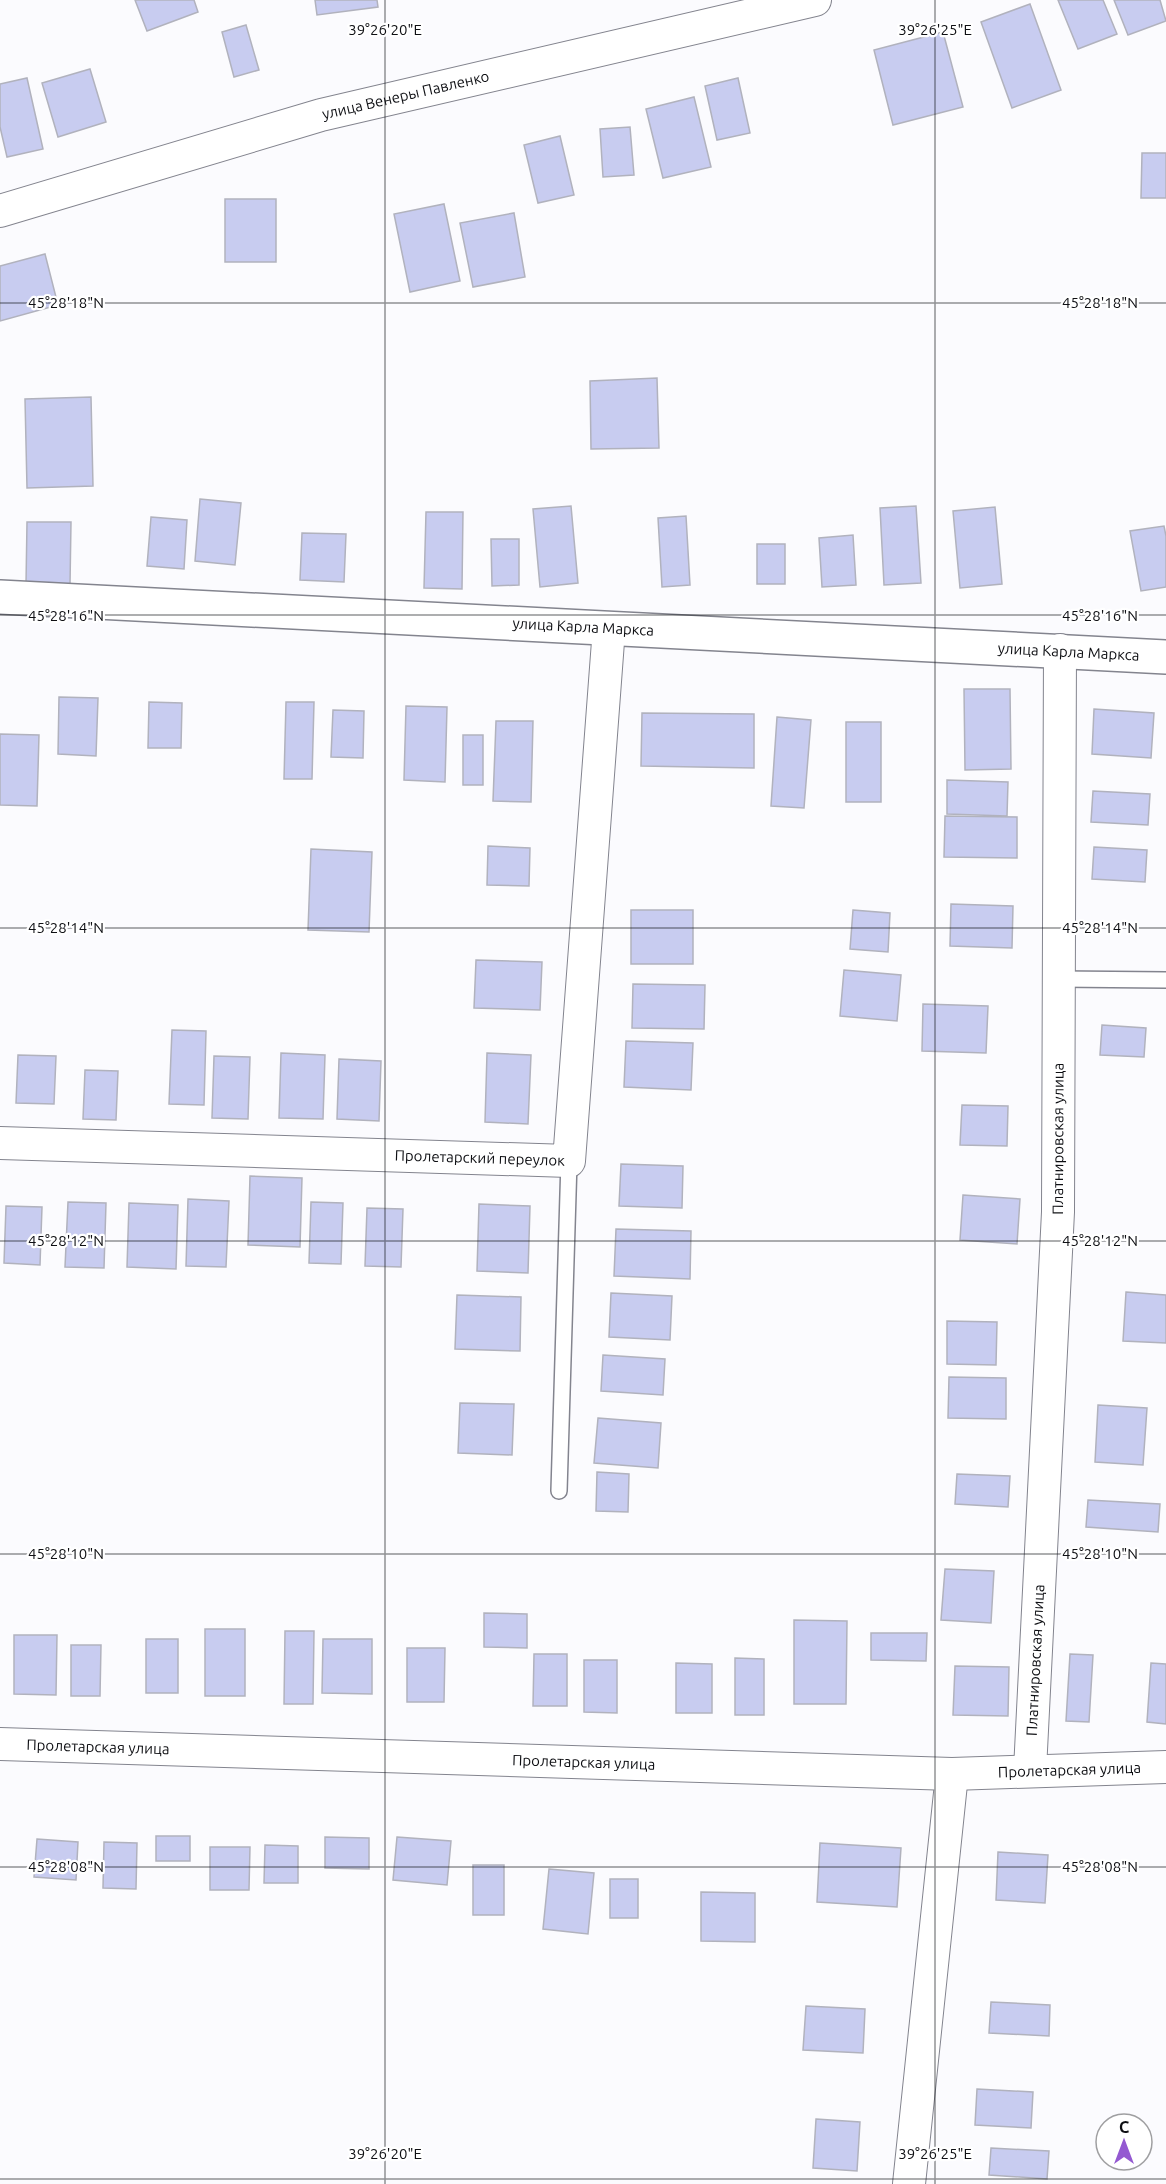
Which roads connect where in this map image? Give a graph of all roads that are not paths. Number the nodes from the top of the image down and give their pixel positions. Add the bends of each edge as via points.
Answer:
1 (815, 0) edge
2 (0, 211) edge
3 (0, 597) edge
4 (609, 628) junction
5 (1059, 650) junction
6 (1166, 657) edge
7 (1058, 979) junction
8 (1166, 980) edge
9 (0, 1143) edge
10 (569, 1161) junction
11 (559, 1491) dead end
12 (0, 1744) edge
13 (1166, 1767) edge
14 (1030, 1770) junction
15 (952, 1774) junction
16 (909, 2184) edge

1 - 2 street, улица Венеры Павленко via 321,115
3 - 4 main road, улица Карла Маркса
4 - 5 main road, улица Карла Маркса
4 - 10 street, Пролетарский переулок
5 - 6 main road, улица Карла Маркса
5 - 7 street, Платнировская улица
7 - 8 lane
7 - 14 street, Платнировская улица via 1058,1212
9 - 10 street, Пролетарский переулок
10 - 11 lane
12 - 15 street, Пролетарская улица
13 - 14 street, Пролетарская улица
14 - 15 street, Пролетарская улица
15 - 16 street

